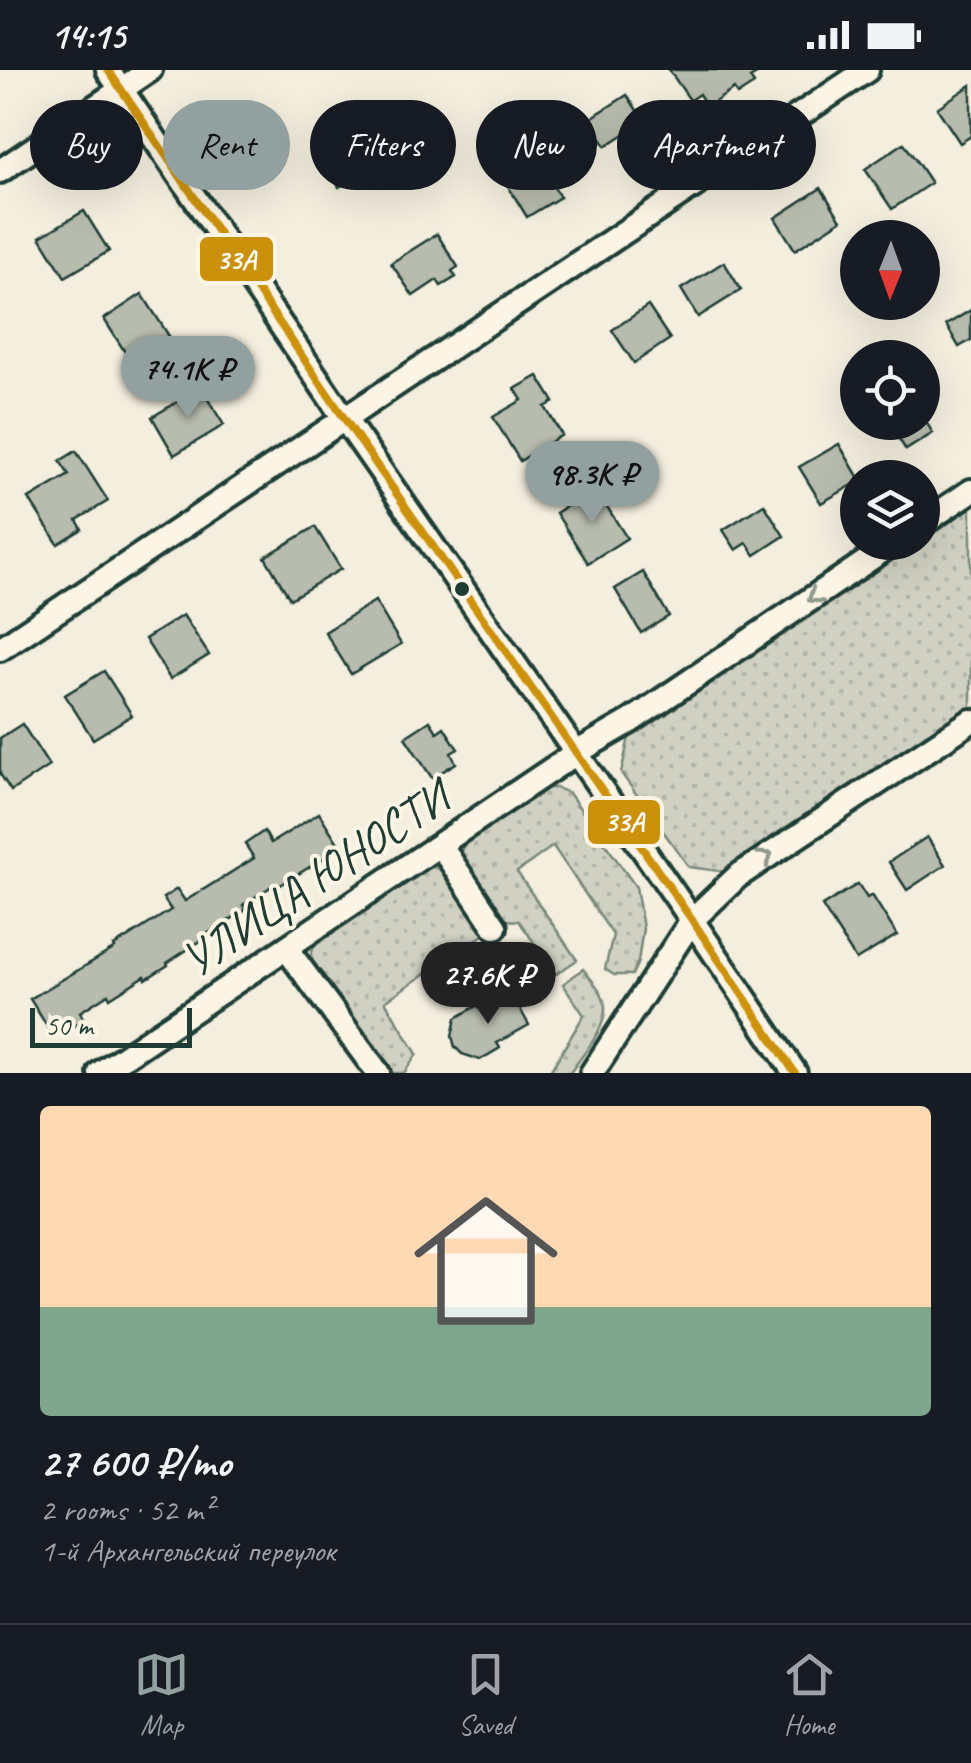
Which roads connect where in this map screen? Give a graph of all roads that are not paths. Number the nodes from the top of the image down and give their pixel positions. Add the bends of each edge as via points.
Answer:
1 (150, 70) edge
2 (867, 70) edge
3 (115, 80) edge
4 (0, 171) edge
5 (344, 418) junction
6 (971, 491) edge
7 (940, 512) edge
8 (868, 560) edge
9 (0, 649) edge
10 (971, 720) edge
11 (576, 753) junction
12 (440, 845) junction
13 (692, 920) junction
14 (494, 927) dead end
15 (286, 948) junction
16 (100, 1073) edge
17 (378, 1073) edge
18 (592, 1073) edge
19 (795, 1073) edge

1 - 3 street
2 - 5 street
3 - 4 street
3 - 5 street
5 - 9 street
5 - 11 street
6 - 7 street
8 -> 11 street, УЛИЦА ЮНОСТИ
13 -> 10 street via 738,876
11 - 12 street, УЛИЦА ЮНОСТИ
11 - 13 street
12 - 14 street
12 - 15 street, УЛИЦА ЮНОСТИ
13 - 18 street
13 - 19 street
15 - 16 street, УЛИЦА ЮНОСТИ
15 - 17 street

